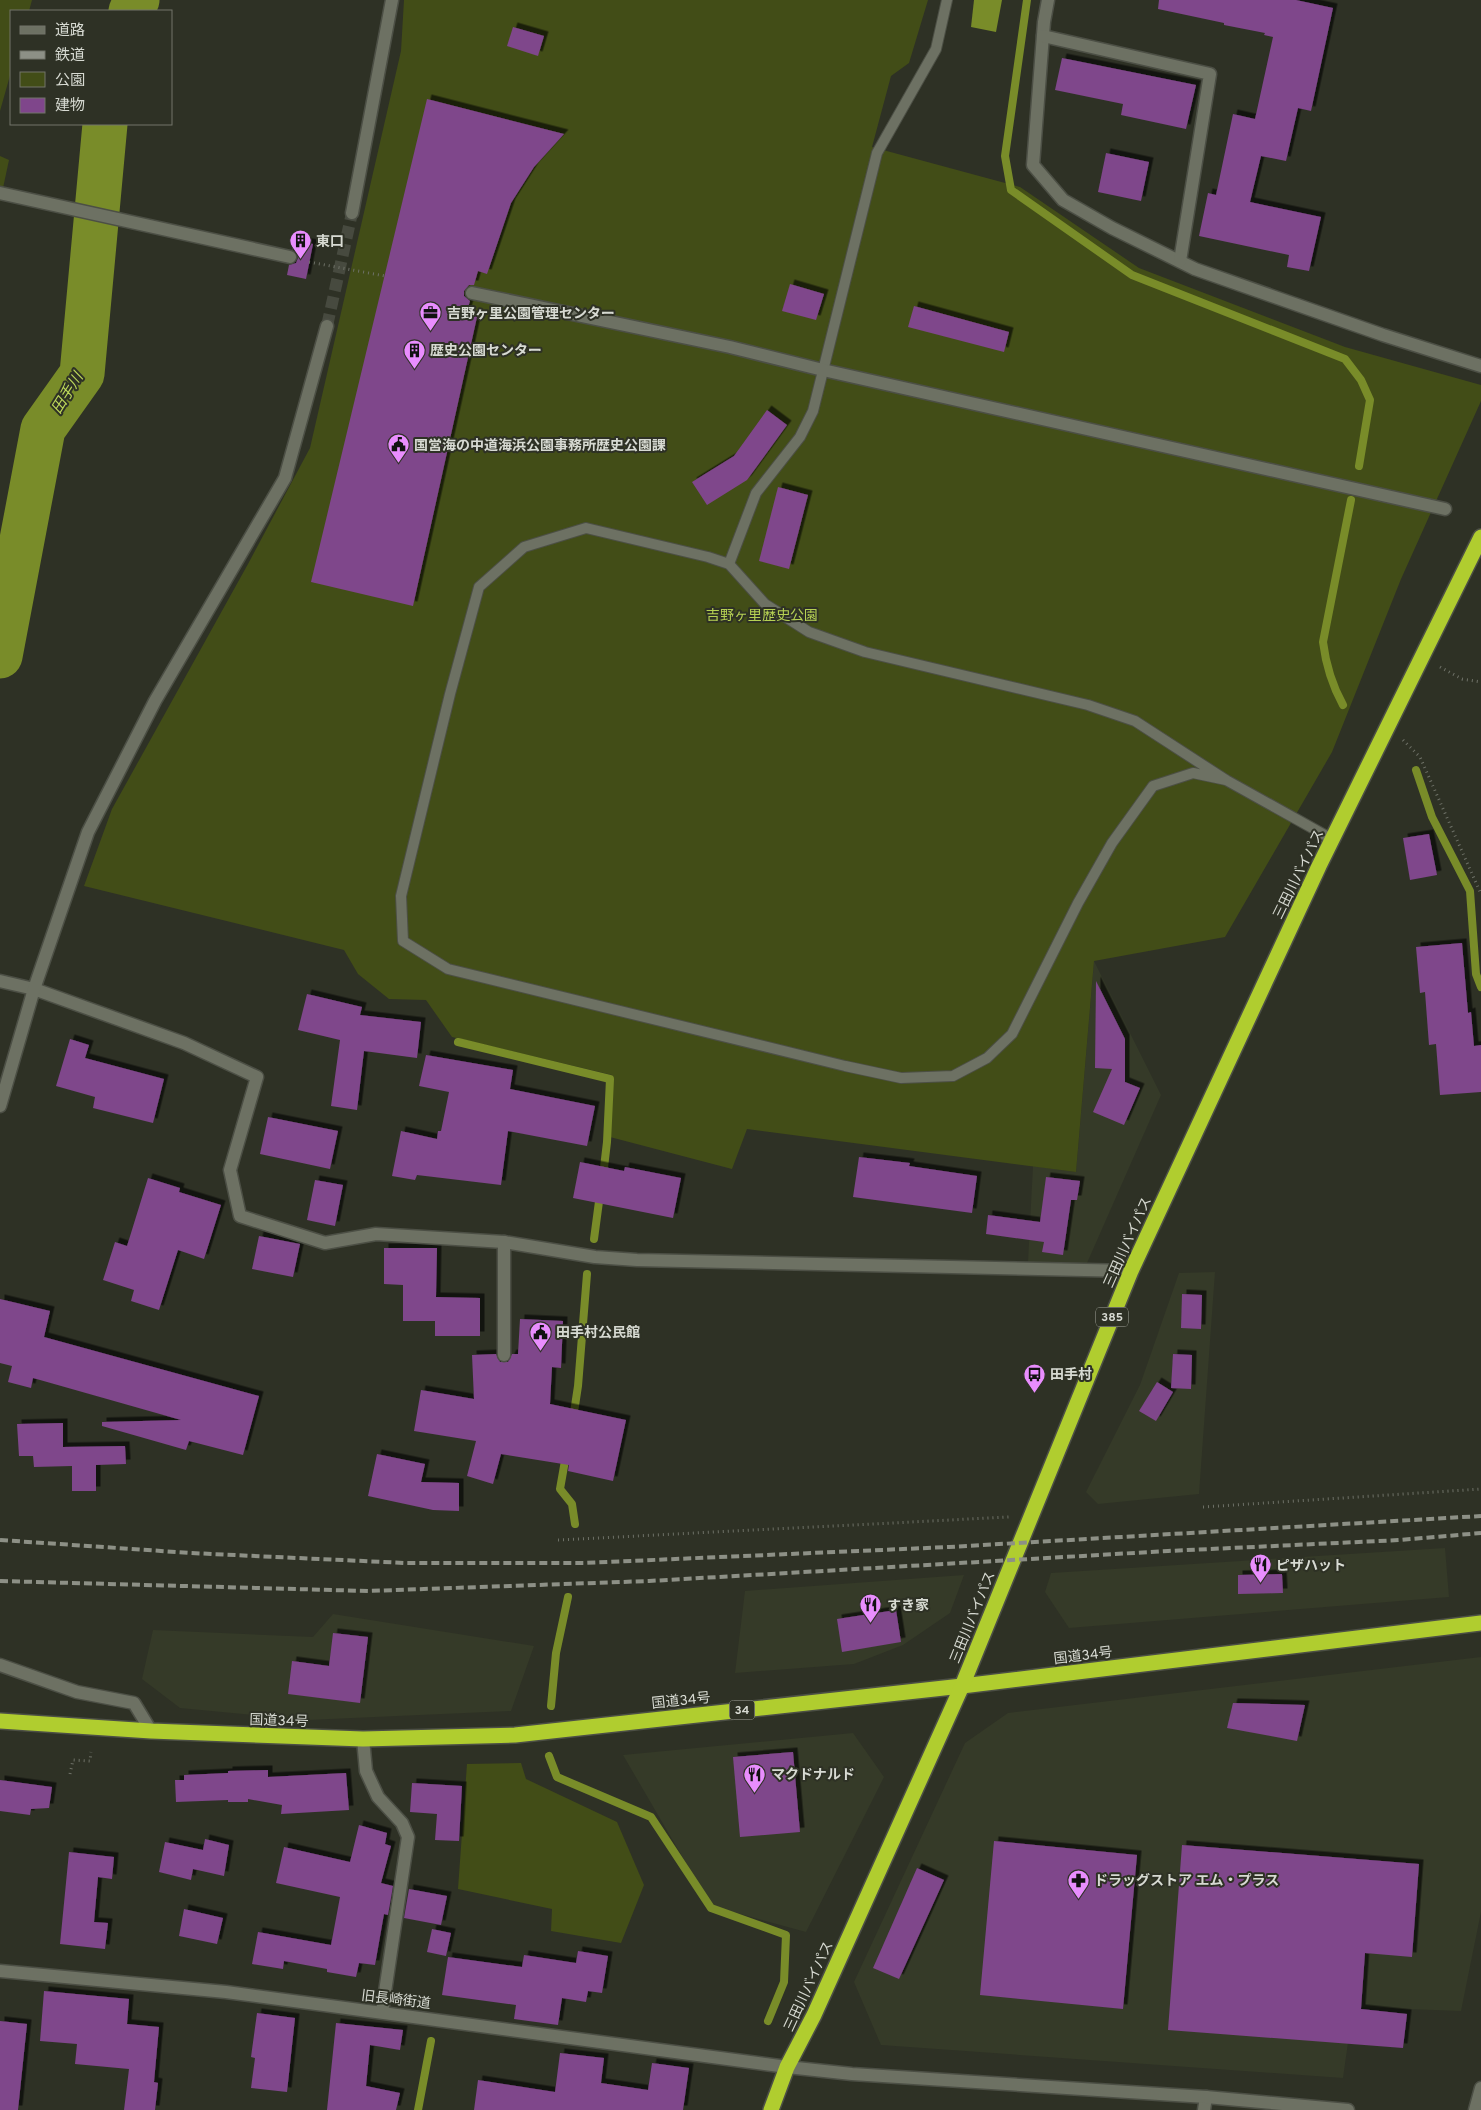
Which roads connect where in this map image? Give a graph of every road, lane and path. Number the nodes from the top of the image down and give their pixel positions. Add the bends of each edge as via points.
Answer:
1 (392, 0) edge
2 (947, 0) edge
3 (1048, 0) edge
4 (1043, 36) junction
5 (0, 193) edge
6 (352, 213) tunnel mouth
7 (290, 258) dead end
8 (1180, 261) junction
9 (310, 262) dead end
10 (384, 276) dead end
11 (472, 293) dead end
12 (327, 326) tunnel mouth
13 (1481, 366) edge
14 (823, 370) junction
15 (1445, 509) dead end
16 (1481, 537) edge
17 (729, 564) junction
18 (1422, 657) junction
19 (1481, 682) edge
20 (1388, 725) junction
21 (1226, 780) junction
22 (1332, 839) junction
23 (1481, 894) edge
24 (0, 981) edge
25 (34, 989) junction
26 (0, 1106) edge
27 (504, 1242) junction
28 (1131, 1271) junction
29 (504, 1355) dead end
30 (1481, 1489) edge
31 (1202, 1507) dead end
32 (1030, 1519) junction
33 (558, 1540) dead end
34 (1481, 1623) edge
35 (0, 1665) edge
36 (962, 1686) junction
37 (0, 1721) edge
38 (151, 1731) junction
39 (363, 1739) junction
40 (91, 1752) dead end
41 (70, 1774) dead end
42 (0, 1971) edge
43 (382, 2012) junction
44 (788, 2067) junction
45 (1481, 2088) edge
46 (1205, 2104) edge
47 (771, 2110) edge
48 (1348, 2110) edge
49 (1475, 2110) edge

1 - 6 street
2 - 14 lane via 936,49 877,153
3 - 4 street
4 - 8 street via 1033,165 1063,200
4 - 8 street via 1210,74
5 - 7 street
8 - 13 street via 1383,335
9 - 10 path
11 - 14 street via 730,347
12 - 25 street via 285,478 155,701 88,832
14 - 15 street
14 - 17 lane via 812,411 800,437 756,493
16 - 18 highway, 三田川バイパス / 385
17 - 21 lane via 766,604 809,632 865,652 1088,706 1135,721
17 - 21 lane via 586,528 524,547 479,586 401,896 403,941 448,969 901,1078 953,1076 986,1058 1012,1034 1112,843 1153,786 1193,773
18 - 19 path via 1462,679
18 - 20 highway, 三田川バイパス / 385
20 - 22 highway, 三田川バイパス / 385
20 - 23 path via 1420,757
21 - 22 lane
22 - 28 highway, 三田川バイパス / 385
24 - 25 street
25 - 26 street
25 - 27 street via 184,1043 257,1077 230,1170 240,1216 325,1243 376,1234
27 - 28 street via 595,1257 637,1260
27 - 29 street
28 - 32 highway, 三田川バイパス / 385
30 - 31 path
32 - 33 path via 1010,1516
32 - 36 highway, 三田川バイパス / 385
34 - 36 highway, 国道34号 / 34
35 - 38 street via 77,1692 134,1703
36 - 39 highway, 国道34号 / 34 via 515,1735
36 - 44 highway, 三田川バイパス / 385
37 - 38 highway, 国道34号 / 34
38 - 39 highway, 国道34号 / 34
39 - 43 street via 366,1771 378,1797 402,1823 408,1837
40 - 41 path via 90,1761 73,1760
42 - 43 street, 旧長崎街道 via 226,1992
43 - 44 street, 旧長崎街道
44 - 46 street, 旧長崎街道
44 - 47 highway, 三田川バイパス / 385
45 - 49 street
46 - 48 street, 旧長崎街道

